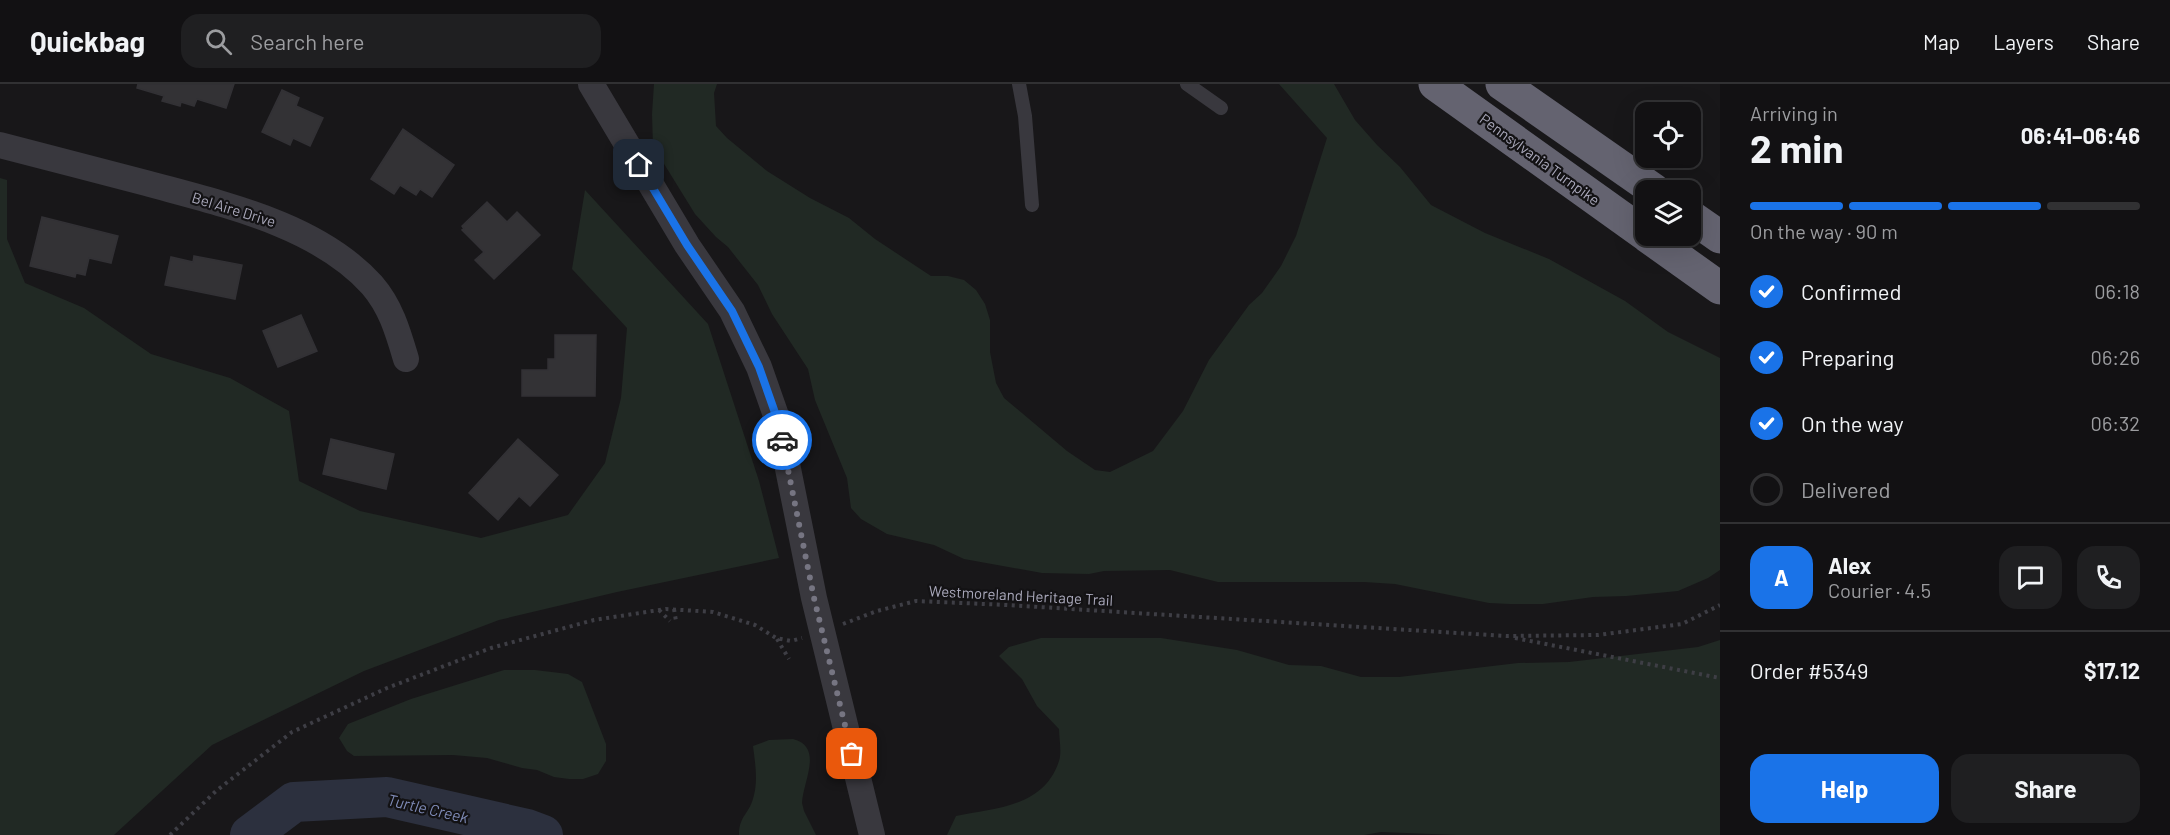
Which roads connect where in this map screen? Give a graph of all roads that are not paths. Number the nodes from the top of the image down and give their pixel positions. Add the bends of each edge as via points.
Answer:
1 (591, 84) edge
2 (1019, 84) edge
3 (1187, 84) edge
4 (1435, 84) edge
5 (1502, 84) edge
6 (1221, 108) dead end
7 (0, 145) edge
8 (1639, 180) edge
9 (1032, 205) dead end
10 (1701, 224) edge
11 (1635, 227) edge
12 (1720, 237) edge
13 (1661, 246) edge
14 (1720, 288) edge
15 (406, 359) dead end
16 (872, 835) edge

1 - 16 street via 687,245 732,311 759,367 779,424 822,632
2 - 9 lane
3 - 6 lane
4 - 11 highway, Pennsylvania Turnpike
5 - 8 highway
7 - 15 street, Bel Aire Drive via 280,223 342,258 372,285 392,315
10 - 12 highway
13 - 14 highway, Pennsylvania Turnpike

